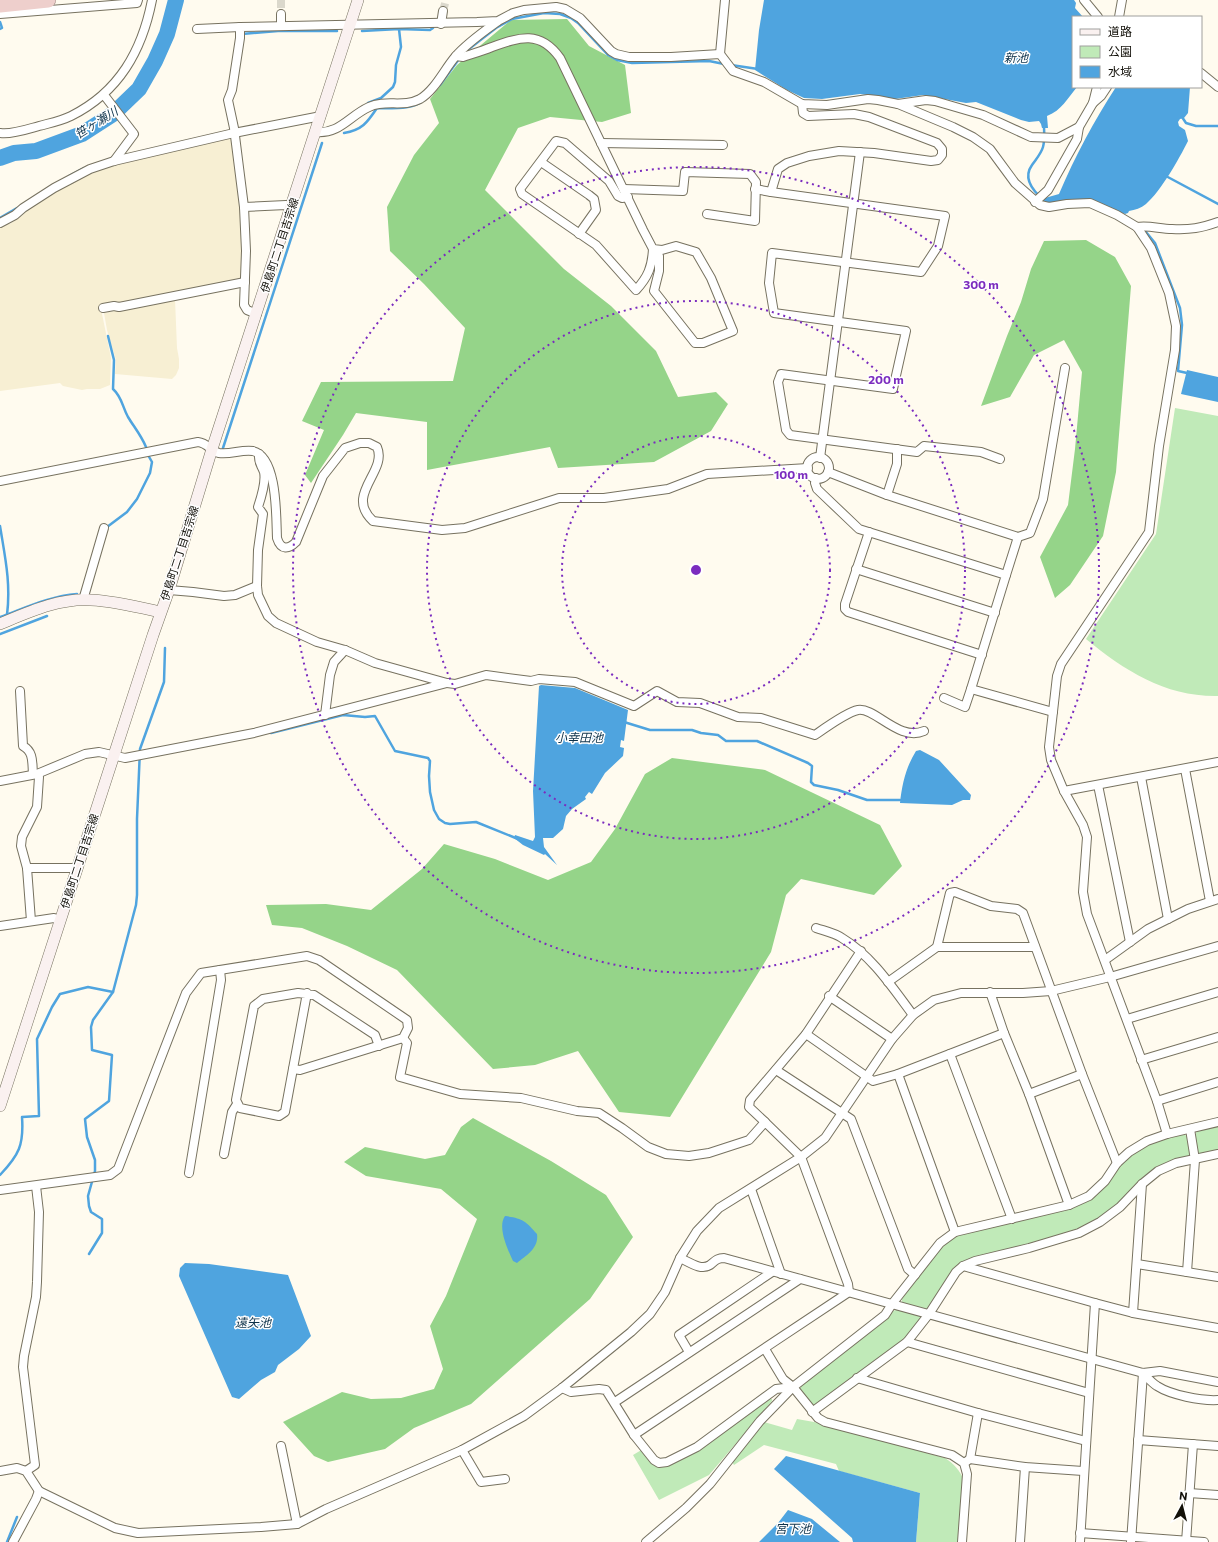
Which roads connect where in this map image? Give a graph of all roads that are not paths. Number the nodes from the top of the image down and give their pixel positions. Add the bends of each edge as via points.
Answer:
1 (48, 0) edge
2 (138, 0) edge
3 (152, 0) edge
4 (358, 0) edge
5 (725, 0) edge
6 (1084, 0) edge
7 (1122, 0) edge
8 (0, 5) edge
9 (443, 12) tunnel mouth
10 (0, 14) edge
11 (281, 14) tunnel mouth
12 (1097, 16) edge
13 (1119, 16) edge
14 (498, 21) junction
15 (350, 24) junction
16 (441, 24) junction
17 (281, 25) junction
18 (197, 29) dead end
19 (240, 31) junction
20 (720, 54) junction
21 (459, 57) junction
22 (1202, 74) edge
23 (1097, 88) edge
24 (1106, 88) edge
25 (1218, 88) edge
26 (106, 97) junction
27 (1093, 103) junction
28 (802, 104) junction
29 (898, 104) junction
30 (321, 116) junction
31 (1079, 127) junction
32 (316, 132) junction
33 (0, 133) edge
34 (234, 133) junction
35 (601, 143) junction
36 (723, 145) dead end
37 (860, 152) junction
38 (114, 161) junction
39 (541, 162) junction
40 (755, 189) junction
41 (771, 192) junction
42 (626, 193) junction
43 (1038, 198) junction
44 (854, 203) junction
45 (244, 207) junction
46 (291, 207) junction
47 (707, 214) dead end
48 (1218, 222) edge
49 (0, 223) edge
50 (1137, 227) junction
51 (579, 234) junction
52 (653, 249) junction
53 (846, 262) junction
54 (245, 282) junction
55 (103, 308) dead end
56 (257, 314) junction
57 (838, 321) junction
58 (1064, 368) dead end
59 (830, 380) junction
60 (823, 438) junction
61 (212, 449) junction
62 (897, 449) junction
63 (259, 454) junction
64 (820, 458) junction
65 (1000, 459) dead end
66 (808, 468) junction
67 (828, 472) junction
68 (816, 478) junction
69 (0, 481) edge
70 (887, 495) junction
71 (104, 528) dead end
72 (869, 532) junction
73 (1018, 537) junction
74 (856, 569) junction
75 (1006, 575) junction
76 (257, 586) junction
77 (169, 590) junction
78 (83, 600) junction
79 (160, 612) junction
80 (995, 613) junction
81 (0, 624) edge
82 (345, 650) junction
83 (982, 655) junction
84 (447, 683) junction
85 (971, 689) junction
86 (20, 691) dead end
87 (944, 698) dead end
88 (1052, 712) junction
89 (325, 715) junction
90 (924, 731) dead end
91 (114, 756) junction
92 (1218, 762) edge
93 (1185, 769) junction
94 (37, 775) junction
95 (1141, 777) junction
96 (0, 781) edge
97 (1098, 785) junction
98 (1064, 791) junction
99 (27, 868) junction
100 (77, 868) junction
101 (1214, 900) edge
102 (1168, 919) junction
103 (60, 920) junction
104 (31, 921) junction
105 (0, 926) edge
106 (816, 928) dead end
107 (1130, 942) junction
108 (1218, 946) edge
109 (937, 947) junction
110 (1035, 947) junction
111 (861, 951) junction
112 (1105, 960) junction
113 (220, 970) junction
114 (1110, 977) junction
115 (888, 982) junction
116 (1051, 991) junction
117 (990, 992) junction
118 (1218, 992) edge
119 (307, 993) junction
120 (829, 996) junction
121 (913, 1014) junction
122 (1126, 1019) junction
123 (1004, 1033) junction
124 (806, 1034) junction
125 (1218, 1037) edge
126 (403, 1038) junction
127 (892, 1039) junction
128 (379, 1046) junction
129 (950, 1054) junction
130 (1141, 1060) junction
131 (293, 1069) junction
132 (776, 1070) junction
133 (898, 1074) junction
134 (1082, 1074) junction
135 (867, 1077) junction
136 (5, 1079) edge
137 (1218, 1082) edge
138 (1028, 1094) junction
139 (1157, 1101) junction
140 (237, 1104) junction
141 (0, 1106) edge
142 (842, 1113) junction
143 (765, 1122) junction
144 (1218, 1122) edge
145 (1190, 1129) junction
146 (1167, 1134) junction
147 (224, 1154) dead end
148 (1218, 1154) edge
149 (800, 1157) junction
150 (1194, 1160) junction
151 (1117, 1163) junction
152 (189, 1173) dead end
153 (1142, 1184) junction
154 (36, 1186) junction
155 (751, 1188) junction
156 (0, 1190) edge
157 (1069, 1205) junction
158 (1012, 1219) junction
159 (955, 1232) junction
160 (680, 1258) junction
161 (1137, 1264) junction
162 (963, 1266) junction
163 (772, 1272) junction
164 (1187, 1272) junction
165 (781, 1274) junction
166 (915, 1275) junction
167 (1218, 1277) edge
168 (800, 1279) junction
169 (849, 1292) junction
170 (1095, 1303) junction
171 (892, 1304) junction
172 (929, 1314) junction
173 (1133, 1314) junction
174 (1218, 1328) edge
175 (906, 1342) junction
176 (765, 1348) junction
177 (689, 1352) junction
178 (1091, 1360) junction
179 (1143, 1373) junction
180 (857, 1378) junction
181 (1218, 1382) edge
182 (793, 1387) junction
183 (562, 1388) junction
184 (1089, 1393) junction
185 (1218, 1400) edge
186 (615, 1402) junction
187 (812, 1412) junction
188 (978, 1413) junction
189 (634, 1434) junction
190 (1138, 1440) junction
191 (1086, 1441) junction
192 (1193, 1444) junction
193 (281, 1446) dead end
194 (1218, 1446) edge
195 (462, 1450) junction
196 (967, 1461) junction
197 (1025, 1467) junction
198 (0, 1471) edge
199 (26, 1471) junction
200 (1084, 1471) junction
201 (505, 1479) dead end
202 (39, 1491) junction
203 (1189, 1493) junction
204 (1218, 1495) edge
205 (297, 1524) junction
206 (1080, 1538) edge
207 (1131, 1540) edge
208 (1186, 1541) edge
209 (13, 1542) edge
210 (646, 1542) edge
211 (962, 1542) edge
212 (1020, 1542) edge
213 (1204, 1542) edge

1 - 8 highway
2 - 10 street via 137,3
3 - 26 street via 142,39 126,69
4 - 15 street, 伊島町二丁目吉宗線
5 - 20 street
6 - 12 street
7 - 13 street
9 - 16 street
11 - 17 street
14 - 16 street
14 - 20 street via 524,10 556,7 580,18 611,51 622,56
14 - 21 street via 480,34
15 - 16 street
15 - 17 street
15 - 30 street, 伊島町二丁目吉宗線
17 - 19 street
18 - 19 street
19 - 34 street via 232,90 228,100
20 - 28 street via 733,71 764,82
21 - 32 street via 422,98 408,104 374,105 330,132
21 - 35 street via 520,38 546,42 560,58
22 - 25 street
23 - 27 street
24 - 27 street
26 - 33 street via 70,117 29,129
26 - 38 street via 134,134
27 - 31 street
28 - 29 street via 827,105 868,99
28 - 37 street via 803,114 808,116 854,114 869,117 937,143 942,149 942,155 938,160 931,161
29 - 31 street via 935,101 983,115 1031,137 1058,138
29 - 43 street via 973,137 990,149 1015,183
30 - 32 street, 伊島町二丁目吉宗線
30 - 34 street
31 - 43 street via 1077,139 1048,190
32 - 46 street, 伊島町二丁目吉宗線
34 - 38 street
34 - 45 street
35 - 36 street
35 - 42 street
37 - 41 street via 839,151 787,163 778,169
37 - 44 street
38 - 49 street via 84,171
39 - 42 street via 556,141 565,143 609,181 618,196 622,198
39 - 51 street via 594,199 596,210
39 - 51 street via 520,189 522,194
40 - 41 street
40 - 42 street via 756,182 750,174 685,172 683,191
40 - 47 street via 755,221
41 - 44 street
42 - 52 street
43 - 50 street via 1040,206 1049,207 1090,203
44 - 53 street
44 - 53 street via 945,216 938,246 921,272
45 - 46 street
45 - 54 street
46 - 56 street, 伊島町二丁目吉宗線
48 - 50 street via 1200,228
50 - 88 street via 1151,248 1170,293 1176,326 1175,350 1158,446 1149,532 1061,664
51 - 52 street via 596,245 636,290 652,265
52 - 52 street via 659,256 659,271 654,291 695,343 703,343 733,331 711,278 696,252 676,246 662,250
53 - 57 street
53 - 57 street via 772,253 769,284 774,313
54 - 55 street
54 - 56 street via 244,305 247,310
56 - 61 street, 伊島町二丁目吉宗線
57 - 59 street
57 - 59 street via 906,331 893,389
58 - 73 street via 1043,499 1030,533
59 - 60 street
59 - 60 street via 781,374 778,382 786,430 790,435
60 - 62 street
60 - 64 street
61 - 63 street via 219,453 253,451
61 - 69 street via 204,442 198,442
61 - 77 street, 伊島町二丁目吉宗線
62 - 65 street via 917,452 924,446 981,452
62 - 70 street via 897,464
63 - 66 street via 266,461 271,474 279,543 287,548 296,542 323,476 345,448 360,443 377,447 380,453 362,504 367,516 373,522 442,530 465,528 559,498 604,498 668,489 707,474
63 - 76 street via 258,461 264,473 258,507 263,514
64 - 66 street via 811,460
64 - 67 street via 828,463
66 - 68 street via 810,475
67 - 68 street via 822,478
67 - 70 street
68 - 72 street via 817,489 859,529
70 - 73 street
71 - 78 street
72 - 74 street
72 - 75 street
73 - 75 street
74 - 80 street
74 - 83 street via 845,604 848,612
75 - 80 street
76 - 77 street via 224,596
76 - 82 street via 258,595 268,616 276,623 317,642
77 - 79 street, 伊島町二丁目吉宗線
78 - 79 street via 126,604
78 - 81 street via 41,607
79 - 91 street, 伊島町二丁目吉宗線
80 - 83 street
82 - 84 street via 375,663
82 - 89 street via 334,662
83 - 85 street
84 - 89 street
84 - 90 street via 455,684 486,675 532,681 539,679 575,682 634,706 657,691 677,702 700,702 738,717 761,718 815,735 859,710 872,713 896,729 918,733
85 - 87 street via 965,707
85 - 88 street
86 - 94 street via 23,746 29,750
88 - 98 street via 1048,747
89 - 91 street via 254,733 141,755 125,758
91 - 94 street via 99,752 85,754
91 - 100 street, 伊島町二丁目吉宗線
92 - 93 street
93 - 95 street
93 - 101 street
94 - 96 street
94 - 99 street via 38,807 22,837 21,846
95 - 97 street
95 - 102 street
97 - 98 street
97 - 107 street
98 - 112 street via 1087,837 1083,892 1087,914
99 - 100 street
99 - 104 street
100 - 103 street, 伊島町二丁目吉宗線
101 - 102 street
102 - 107 street
103 - 104 street via 54,918
103 - 136 street, 伊島町二丁目吉宗線
104 - 105 street
106 - 111 street via 841,937
107 - 112 street
108 - 114 street
109 - 110 street
109 - 110 street via 950,893 956,892 991,906 1017,909 1023,913
109 - 115 street
110 - 116 street
111 - 115 street
111 - 120 street
112 - 114 street
113 - 126 street via 307,956 319,960 407,1020 408,1028
113 - 152 street via 222,980
113 - 154 street via 201,973 186,993 118,1169 110,1175
114 - 116 street
114 - 122 street
115 - 121 street
116 - 117 street
116 - 134 street
117 - 121 street via 962,993 934,1000
117 - 123 street
118 - 122 street
119 - 128 street via 375,1035
119 - 131 street
119 - 140 street via 263,999 254,1006
120 - 124 street
120 - 127 street
121 - 127 street
122 - 130 street
123 - 129 street
123 - 138 street
124 - 132 street
124 - 135 street
125 - 130 street
126 - 128 street
126 - 143 street via 407,1042 400,1077 460,1094 521,1098 577,1111 599,1113 648,1147 666,1154 689,1156 709,1153 749,1140
127 - 135 street
128 - 131 street via 300,1070
129 - 133 street
129 - 158 street
130 - 139 street
131 - 140 street via 286,1112 278,1116 240,1108
132 - 142 street
132 - 143 street via 750,1100 749,1107
133 - 135 street via 872,1081
133 - 159 street
134 - 138 street
134 - 151 street
135 - 142 street
136 - 141 street, 伊島町二丁目吉宗線
137 - 139 street
138 - 157 street
139 - 146 street
140 - 147 street via 232,1112
142 - 149 street via 825,1138
142 - 166 street via 851,1119 908,1269
143 - 149 street
144 - 145 street
145 - 146 street
145 - 150 street
146 - 151 street via 1147,1141
148 - 150 street
149 - 155 street
149 - 169 street
150 - 153 street via 1158,1170
150 - 164 street
151 - 157 street via 1105,1181 1089,1196
153 - 161 street
153 - 162 street via 1120,1207 1079,1233
154 - 156 street
154 - 199 street via 36,1297 23,1367 34,1465
155 - 160 street via 719,1208 697,1231
155 - 165 street
157 - 158 street
158 - 159 street
159 - 166 street via 940,1243
160 - 163 street via 702,1268 718,1258 724,1258
160 - 183 street via 665,1292 650,1314
161 - 164 street
161 - 173 street
162 - 170 street
162 - 172 street via 956,1272
163 - 165 street
163 - 177 street via 679,1335
164 - 167 street
165 - 168 street
166 - 171 street
168 - 169 street
168 - 177 street
169 - 171 street
169 - 176 street
170 - 173 street
170 - 178 street
171 - 172 street
171 - 182 street via 885,1315
172 - 175 street
172 - 178 street
173 - 174 street
175 - 180 street
175 - 184 street
176 - 182 street via 783,1379
176 - 189 street
177 - 186 street
178 - 179 street
178 - 184 street
179 - 181 street via 1160,1371
179 - 185 street via 1157,1386 1175,1393 1194,1399
179 - 190 street
180 - 187 street
180 - 188 street
182 - 187 street
182 - 189 street via 776,1389 697,1447 667,1462 659,1463 654,1460
182 - 210 street via 760,1421 710,1484
183 - 186 street via 571,1392 599,1388 606,1390
183 - 195 street via 524,1416
184 - 191 street
186 - 189 street
187 - 196 street via 825,1422
188 - 191 street
188 - 196 street
190 - 192 street
190 - 207 street
191 - 200 street
192 - 194 street
192 - 203 street
193 - 205 street
195 - 201 street via 481,1482
195 - 205 street
196 - 197 street
196 - 211 street
197 - 200 street
197 - 212 street
198 - 199 street via 17,1468
199 - 202 street
200 - 206 street
202 - 205 street via 115,1528 138,1533
202 - 209 street
203 - 204 street
203 - 208 street
206 - 207 street
207 - 208 street
208 - 213 street

